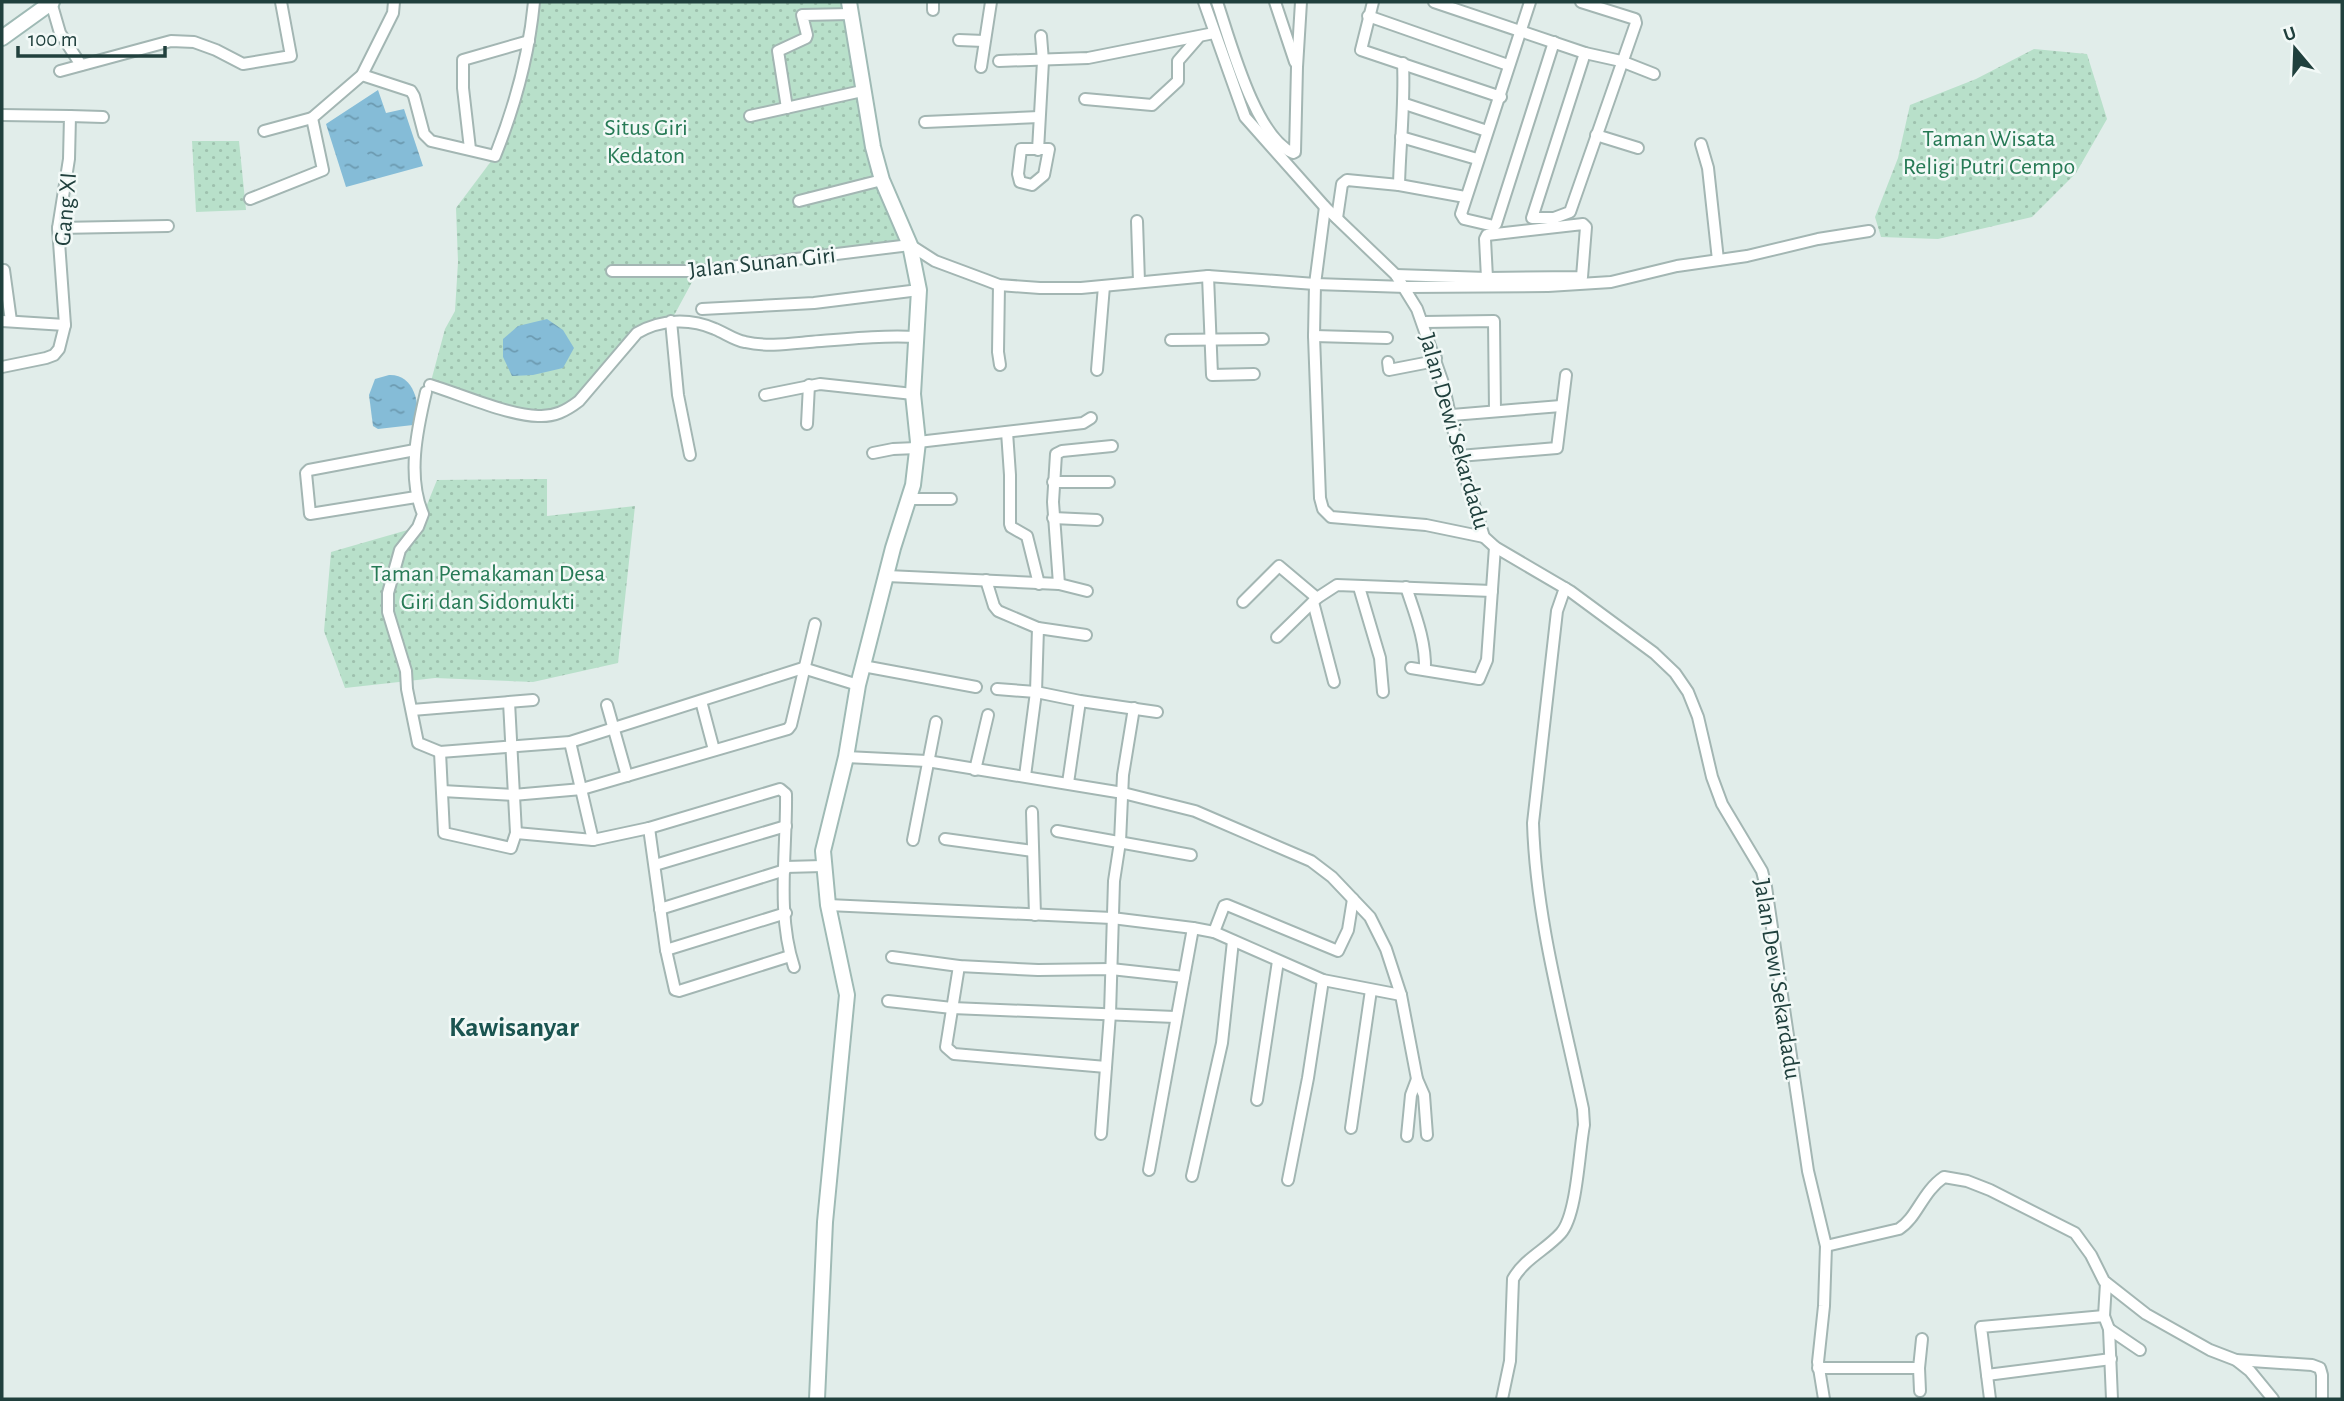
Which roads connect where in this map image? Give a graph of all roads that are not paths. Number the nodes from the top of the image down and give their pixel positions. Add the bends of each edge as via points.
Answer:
1 (52, 2) edge
2 (281, 2) edge
3 (394, 2) edge
4 (534, 2) edge
5 (990, 2) edge
6 (1204, 2) edge
7 (1217, 2) edge
8 (1275, 2) edge
9 (1301, 2) edge
10 (1373, 2) edge
11 (1434, 2) edge
12 (1530, 2) edge
13 (1581, 2) edge
14 (850, 8) edge
15 (1368, 16) junction
16 (1521, 30) junction
17 (1214, 33) junction
18 (1041, 36) dead end
19 (2, 38) edge
20 (1198, 38) junction
21 (959, 40) dead end
22 (529, 41) junction
23 (984, 41) junction
24 (1554, 42) junction
25 (1585, 53) junction
26 (999, 61) dead end
27 (1043, 61) junction
28 (1621, 61) junction
29 (1403, 63) junction
30 (81, 65) junction
31 (1508, 65) junction
32 (981, 67) dead end
33 (1297, 67) junction
34 (60, 71) dead end
35 (1654, 74) dead end
36 (362, 75) junction
37 (862, 91) junction
38 (1501, 97) junction
39 (1085, 99) dead end
40 (1405, 104) junction
41 (787, 108) junction
42 (2, 116) edge
43 (70, 116) junction
44 (750, 116) dead end
45 (103, 117) dead end
46 (1039, 117) junction
47 (312, 118) junction
48 (925, 122) dead end
49 (1296, 126) junction
50 (264, 131) dead end
51 (1488, 131) junction
52 (1272, 133) junction
53 (1596, 135) junction
54 (1401, 137) junction
55 (1701, 144) dead end
56 (1638, 148) dead end
57 (470, 149) junction
58 (1038, 150) dead end
59 (1477, 159) junction
60 (882, 180) junction
61 (1399, 185) junction
62 (1465, 197) junction
63 (250, 199) dead end
64 (799, 201) dead end
65 (1325, 207) junction
66 (1337, 218) junction
67 (1137, 221) dead end
68 (168, 226) dead end
69 (58, 228) junction
70 (1869, 230) dead end
71 (910, 245) junction
72 (1718, 260) junction
73 (4, 270) dead end
74 (612, 271) dead end
75 (1396, 275) junction
76 (1208, 276) junction
77 (1487, 278) junction
78 (1139, 282) junction
79 (999, 285) junction
80 (1315, 285) junction
81 (1104, 286) junction
82 (1406, 287) junction
83 (919, 290) junction
84 (702, 309) dead end
85 (6, 321) edge
86 (671, 321) junction
87 (1424, 322) junction
88 (65, 325) junction
89 (1314, 335) junction
90 (918, 337) junction
91 (1387, 338) dead end
92 (1263, 339) dead end
93 (1171, 340) dead end
94 (1212, 340) junction
95 (1436, 358) junction
96 (1388, 362) dead end
97 (1000, 365) dead end
98 (2, 367) edge
99 (1097, 370) dead end
100 (1254, 374) dead end
101 (1566, 375) dead end
102 (809, 385) junction
103 (913, 394) junction
104 (765, 395) dead end
105 (1561, 406) junction
106 (1495, 411) junction
107 (1452, 415) junction
108 (1091, 418) dead end
109 (807, 424) dead end
110 (1007, 432) junction
111 (917, 445) junction
112 (1112, 446) dead end
113 (415, 450) junction
114 (873, 453) dead end
115 (690, 455) dead end
116 (1459, 456) junction
117 (1053, 482) junction
118 (1109, 482) dead end
119 (416, 497) junction
120 (909, 499) junction
121 (951, 499) dead end
122 (1053, 517) junction
123 (1097, 520) dead end
124 (1484, 537) junction
125 (1495, 547) junction
126 (887, 576) junction
127 (986, 580) junction
128 (1039, 584) junction
129 (1059, 584) junction
130 (1359, 587) junction
131 (1406, 587) junction
132 (1565, 588) junction
133 (1087, 591) dead end
134 (1492, 591) junction
135 (1315, 600) junction
136 (1243, 602) dead end
137 (815, 624) dead end
138 (1038, 628) junction
139 (1086, 635) dead end
140 (1277, 637) dead end
141 (863, 666) junction
142 (803, 668) junction
143 (1411, 668) dead end
144 (1425, 670) junction
145 (1334, 682) dead end
146 (858, 685) junction
147 (976, 687) dead end
148 (997, 689) dead end
149 (1036, 692) junction
150 (1383, 692) dead end
151 (533, 700) dead end
152 (701, 701) junction
153 (1080, 701) junction
154 (509, 702) junction
155 (607, 705) dead end
156 (1134, 708) junction
157 (412, 710) junction
158 (1157, 712) dead end
159 (988, 715) dead end
160 (936, 722) dead end
161 (613, 728) junction
162 (570, 742) junction
163 (509, 747) junction
164 (714, 750) junction
165 (440, 752) junction
166 (846, 757) junction
167 (927, 761) junction
168 (975, 770) junction
169 (1025, 775) junction
170 (627, 776) junction
171 (1068, 783) junction
172 (582, 789) junction
173 (442, 791) junction
174 (1123, 793) junction
175 (513, 795) junction
176 (1032, 811) dead end
177 (786, 826) junction
178 (649, 828) junction
179 (1057, 831) dead end
180 (516, 832) junction
181 (945, 839) dead end
182 (593, 840) junction
183 (913, 840) dead end
184 (1120, 842) junction
185 (1033, 851) junction
186 (1191, 855) dead end
187 (655, 865) junction
188 (823, 866) junction
189 (785, 868) junction
190 (1353, 899) junction
191 (828, 905) junction
192 (660, 909) junction
193 (786, 913) junction
194 (1035, 915) junction
195 (1112, 918) junction
196 (1193, 928) junction
197 (1214, 932) junction
198 (1233, 941) junction
199 (666, 950) junction
200 (892, 957) dead end
201 (1278, 961) junction
202 (959, 966) junction
203 (1111, 970) junction
204 (1184, 977) junction
205 (1323, 981) junction
206 (1371, 990) junction
207 (1401, 995) junction
208 (888, 1002) dead end
209 (952, 1008) junction
210 (1110, 1013) junction
211 (1175, 1017) junction
212 (1106, 1067) junction
213 (1417, 1079) junction
214 (1257, 1101) dead end
215 (1351, 1128) dead end
216 (1101, 1134) dead end
217 (1427, 1135) dead end
218 (1406, 1136) dead end
219 (1149, 1170) dead end
220 (1192, 1176) dead end
221 (1288, 1180) dead end
222 (1826, 1246) junction
223 (2106, 1283) junction
224 (2105, 1316) junction
225 (2109, 1329) junction
226 (1922, 1339) dead end
227 (2140, 1350) dead end
228 (2111, 1359) junction
229 (2236, 1360) junction
230 (1818, 1368) junction
231 (1919, 1368) junction
232 (1987, 1374) junction
233 (1920, 1391) dead end
234 (817, 1399) edge
235 (1502, 1399) edge
236 (1824, 1399) edge
237 (1990, 1399) edge
238 (2112, 1399) edge
239 (2273, 1399) edge
240 (2322, 1399) edge

1 - 19 street
1 - 30 street via 60,33
2 - 30 street via 291,56 243,64 194,42 171,41
3 - 36 street via 393,13
4 - 22 street
5 - 23 street
6 - 17 street, Jalan Dewi Sekardadu
7 - 52 street via 1248,92 1259,118
8 - 33 street
9 - 33 street
10 - 15 street
11 - 16 street
12 - 16 street
13 - 28 street via 1635,20
14 - 37 street
14 - 41 street via 802,15 806,38 778,51
15 - 29 street via 1361,50
15 - 31 street
16 - 24 street
16 - 31 street
17 - 20 street
17 - 65 street, Jalan Dewi Sekardadu via 1245,117
18 - 27 street
20 - 27 street via 1088,58
20 - 39 street via 1178,61 1178,81 1152,105
21 - 23 street
22 - 57 street via 509,121 495,156
22 - 57 street via 463,60
23 - 32 street
24 - 25 street
24 - 62 street via 1494,226 1461,218
25 - 28 street
25 - 53 street via 1532,218 1570,212
26 - 27 street
27 - 46 street
28 - 35 street
28 - 53 street
29 - 38 street
29 - 40 street
30 - 34 street
31 - 38 street
33 - 49 street
36 - 47 street
36 - 57 street via 411,91 424,134 431,141
37 - 41 street
37 - 60 street
38 - 51 street
40 - 51 street
40 - 54 street
41 - 44 street
42 - 43 street
43 - 45 street
43 - 69 street, Gang XI via 69,159
46 - 48 street
46 - 58 street
47 - 50 street
47 - 63 street via 323,170
49 - 52 street
49 - 52 street via 1293,153
51 - 59 street
53 - 56 street
54 - 59 street
54 - 61 street
55 - 72 street
59 - 62 street
60 - 64 street
60 - 71 street
61 - 62 street
61 - 66 street via 1343,181
65 - 66 street, Jalan Dewi Sekardadu
65 - 80 street
66 - 75 street, Jalan Dewi Sekardadu
67 - 78 street
68 - 69 street
69 - 88 street, Gang XI
70 - 72 street
71 - 74 street, Jalan Sunan Giri via 698,271
71 - 79 street via 935,261
71 - 83 street
72 - 82 street via 1596,284
73 - 85 street
75 - 77 street
75 - 82 street, Jalan Dewi Sekardadu
76 - 78 street
76 - 80 street
76 - 94 street
77 - 77 street via 1582,276 1585,225 1488,235
78 - 81 street
79 - 81 street
79 - 97 street
80 - 82 street
80 - 89 street
81 - 99 street
82 - 87 street, Jalan Dewi Sekardadu
83 - 84 street via 814,303
83 - 90 street
85 - 88 street
86 - 90 street via 712,327 743,342 765,345
86 - 113 street via 638,333 579,401 557,414 513,412 428,388
86 - 115 street
87 - 95 street, Jalan Dewi Sekardadu
87 - 106 street via 1494,321
88 - 98 street, Gang XI via 54,355
89 - 91 street
89 - 124 street via 1323,509 1331,517 1426,525
90 - 103 street
92 - 94 street
93 - 94 street
94 - 100 street via 1212,375
95 - 96 street via 1389,370
95 - 107 street, Jalan Dewi Sekardadu
101 - 105 street
102 - 103 street
102 - 104 street
102 - 109 street
103 - 111 street
105 - 106 street
105 - 116 street via 1555,450
106 - 107 street
107 - 116 street, Jalan Dewi Sekardadu
108 - 110 street via 1083,423
110 - 111 street
110 - 128 street via 1010,524 1027,536
111 - 114 street
111 - 120 street
112 - 117 street via 1058,452
113 - 119 street
113 - 119 street via 306,472 310,514
116 - 124 street, Jalan Dewi Sekardadu
117 - 118 street
117 - 122 street
119 - 157 street via 423,514 400,550 388,593 388,612
120 - 121 street
120 - 126 street
122 - 123 street
122 - 129 street
124 - 125 street, Jalan Dewi Sekardadu
125 - 132 street, Jalan Dewi Sekardadu
125 - 134 street
126 - 127 street
126 - 141 street
127 - 128 street
127 - 138 street via 998,611
128 - 129 street
129 - 133 street
130 - 131 street
130 - 135 street via 1337,585
130 - 150 street via 1380,657
131 - 134 street
131 - 144 street via 1422,635
132 - 222 street, Jalan Dewi Sekardadu via 1675,673 1698,717 1722,804 1762,871 1808,1171
132 - 235 street via 1557,611 1533,822 1534,854 1556,997 1584,1125 1567,1224 1513,1279 1510,1361
134 - 144 street via 1487,660 1479,679
135 - 136 street via 1279,566
135 - 140 street
135 - 145 street
137 - 142 street
138 - 139 street
138 - 149 street
141 - 146 street
141 - 147 street
142 - 146 street
142 - 152 street
142 - 164 street via 790,727
143 - 144 street
146 - 166 street
148 - 149 street
149 - 153 street
149 - 169 street
151 - 154 street
152 - 161 street
152 - 164 street
153 - 156 street
153 - 171 street
154 - 157 street
154 - 163 street
155 - 161 street
156 - 158 street
156 - 174 street
157 - 165 street via 418,743
159 - 168 street
160 - 167 street
161 - 162 street
161 - 170 street
162 - 163 street
162 - 172 street
163 - 165 street
163 - 175 street
164 - 170 street
165 - 173 street
166 - 167 street
166 - 188 street via 822,851
167 - 168 street
167 - 183 street
168 - 169 street
169 - 171 street
170 - 172 street
171 - 174 street
172 - 175 street
172 - 182 street
173 - 175 street
173 - 180 street via 445,835 508,848 513,846
174 - 184 street
174 - 190 street via 1195,811 1311,861
175 - 180 street
176 - 185 street
177 - 178 street via 786,794 778,788
177 - 187 street
177 - 189 street
178 - 182 street
178 - 187 street
179 - 184 street
180 - 182 street
181 - 185 street
184 - 186 street
184 - 195 street
185 - 194 street
187 - 192 street
188 - 189 street
188 - 191 street
189 - 192 street
189 - 193 street
190 - 197 street via 1348,930 1338,951 1227,905
190 - 207 street via 1376,927
191 - 194 street
191 - 234 street via 847,995 825,1222
192 - 199 street
193 - 199 street
193 - 199 street via 792,961 676,992
194 - 195 street
195 - 196 street
195 - 203 street
196 - 197 street
196 - 204 street
197 - 198 street
198 - 201 street
198 - 220 street via 1222,1043
200 - 202 street
201 - 205 street
201 - 214 street
202 - 203 street
202 - 209 street
203 - 204 street
203 - 210 street
204 - 211 street
205 - 206 street
205 - 221 street
206 - 207 street
206 - 215 street
207 - 213 street
208 - 209 street
209 - 210 street
209 - 212 street via 946,1047 951,1053
210 - 211 street
210 - 212 street
211 - 219 street
212 - 216 street
213 - 217 street via 1424,1095
213 - 218 street
222 - 223 street via 1908,1224 1931,1186 1944,1177 1990,1190 2075,1233
222 - 230 street, Jalan Dewi Sekardadu
223 - 224 street
223 - 229 street via 2146,1314
224 - 225 street
224 - 232 street via 1981,1327
225 - 227 street
225 - 228 street
226 - 231 street
228 - 232 street
228 - 238 street
229 - 239 street
229 - 240 street via 2320,1368
230 - 231 street
230 - 236 street, Jalan Dewi Sekardadu
231 - 233 street
232 - 237 street

